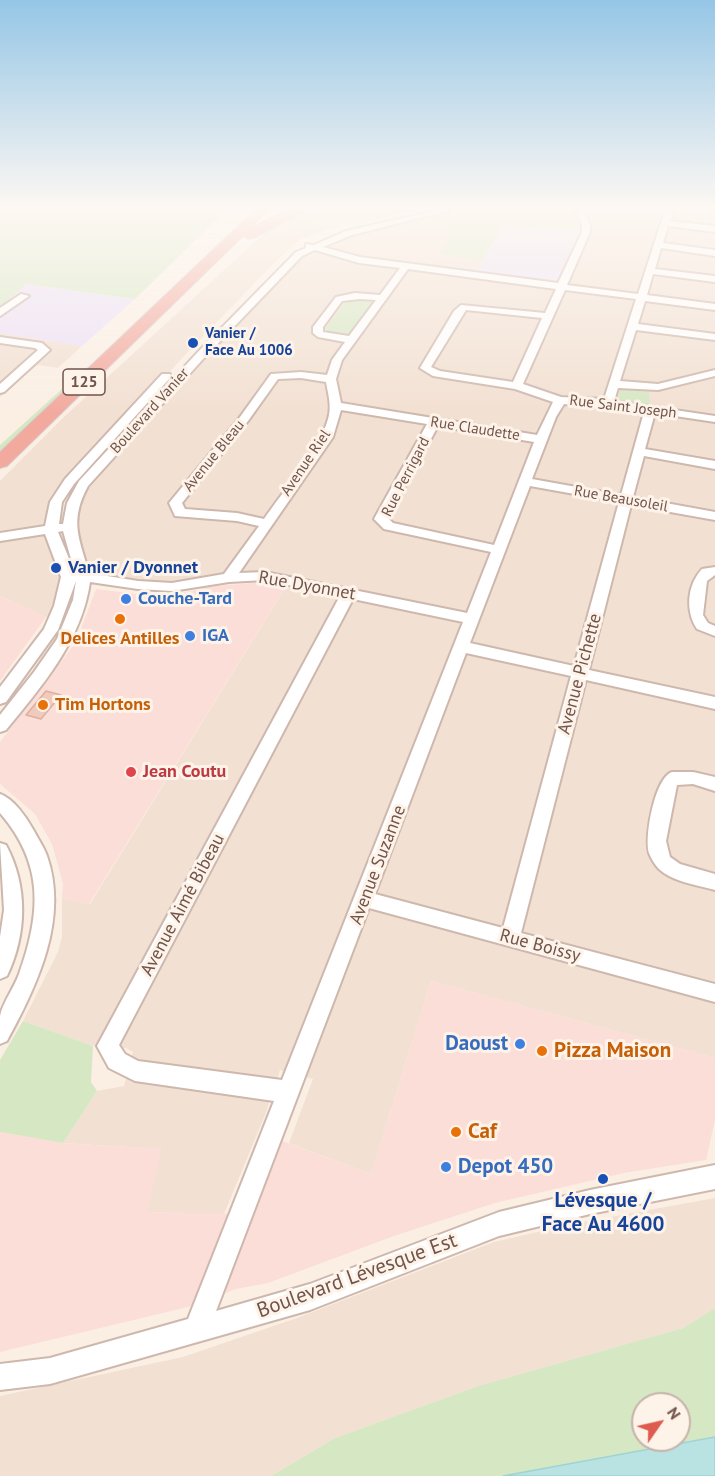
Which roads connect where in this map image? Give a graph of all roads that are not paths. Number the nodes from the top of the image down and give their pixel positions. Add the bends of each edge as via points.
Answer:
1 (173, 279) edge
2 (191, 279) edge
3 (259, 279) edge
4 (273, 279) edge
5 (396, 279) edge
6 (502, 279) edge
7 (566, 279) edge
8 (648, 279) edge
9 (562, 287) junction
10 (24, 296) dead end
11 (642, 297) junction
12 (382, 298) junction
13 (715, 307) edge
14 (0, 313) edge
15 (548, 316) junction
16 (633, 326) junction
17 (715, 338) edge
18 (0, 340) edge
19 (352, 340) junction
20 (715, 373) edge
21 (331, 379) junction
22 (614, 384) junction
23 (517, 386) junction
24 (0, 390) edge
25 (560, 400) junction
26 (608, 403) junction
27 (336, 406) junction
28 (650, 409) junction
29 (715, 419) edge
30 (434, 422) junction
31 (0, 439) edge
32 (543, 440) junction
33 (639, 452) junction
34 (0, 462) edge
35 (715, 465) edge
36 (526, 482) junction
37 (626, 500) junction
38 (715, 516) edge
39 (265, 523) junction
40 (68, 527) junction
41 (51, 529) junction
42 (2, 534) edge
43 (500, 550) junction
44 (715, 571) edge
45 (68, 577) junction
46 (84, 577) junction
47 (229, 578) junction
48 (349, 593) junction
49 (473, 619) junction
50 (715, 631) edge
51 (463, 647) junction
52 (580, 673) junction
53 (0, 698) edge
54 (715, 703) edge
55 (0, 726) edge
56 (715, 784) edge
57 (0, 801) edge
58 (0, 849) edge
59 (715, 882) edge
60 (364, 899) junction
61 (510, 938) junction
62 (0, 970) edge
63 (715, 993) edge
64 (0, 1034) edge
65 (289, 1092) junction
66 (715, 1177) edge
67 (196, 1331) junction
68 (0, 1377) edge

1 - 31 highway, 125
2 - 34 highway, 125
3 - 41 street, Boulevard Vanier via 69,482 56,502
4 - 40 street, Boulevard Vanier via 83,483 75,497
5 - 12 street
6 - 9 street
7 - 9 street
8 - 11 street
9 - 11 street
9 - 15 street
10 - 14 street
11 - 13 street
11 - 16 street
12 - 19 street
12 - 19 street via 352,295 339,299 318,327 322,335
15 - 23 street
15 - 23 street, Rue Saint Joseph via 464,307 425,368
16 - 17 street
16 - 22 street
18 - 24 street via 45,348
19 - 21 street via 337,360
20 - 22 street via 649,388
21 - 27 street, Avenue Riel
21 - 39 street, Avenue Bleau via 275,376 175,504 180,513
22 - 26 street
23 - 25 street, Rue Saint Joseph
25 - 26 street, Rue Saint Joseph
25 - 32 street, Avenue Suzanne
26 - 28 street, Rue Saint Joseph
27 - 30 street, Rue Claudette
27 - 39 street, Avenue Riel via 327,437
28 - 29 street, Rue Saint Joseph
28 - 33 street, Avenue Pichette
30 - 32 street, Rue Claudette
30 - 43 street, Rue Perrigard via 381,519 389,526
32 - 36 street, Avenue Suzanne
33 - 35 street
33 - 37 street, Avenue Pichette
36 - 37 street, Rue Beausoleil
36 - 43 street, Avenue Suzanne
37 - 38 street, Rue Beausoleil
37 - 52 street, Avenue Pichette
39 - 47 street, Avenue Riel
40 - 41 street
40 - 46 street
41 - 42 street
41 - 45 street
43 - 49 street, Avenue Suzanne
44 - 50 street via 700,580 696,615 702,626
45 - 46 street, Rue Dyonnet
45 - 53 street via 51,630
46 - 47 street, Rue Dyonnet via 172,587
46 - 55 street via 80,605 67,633
47 - 48 street, Rue Dyonnet via 265,576
48 - 49 street, Rue Dyonnet
48 - 65 street, Avenue Aimé Bibeau via 108,1046 117,1061 135,1071
49 - 51 street, Avenue Suzanne
51 - 52 street
51 - 60 street, Avenue Suzanne
52 - 54 street
52 - 61 street, Avenue Pichette
56 - 59 street via 693,778 672,779 666,787 656,849 668,869
57 - 64 street via 17,819 33,846 45,898 43,928 33,966
58 - 62 street via 10,875 14,905
60 - 61 street, Rue Boissy
60 - 65 street, Avenue Suzanne
61 - 63 street, Rue Boissy
65 - 67 street, Avenue Suzanne
66 - 67 street, Boulevard Lévesque Est via 499,1224 310,1298
67 - 68 street, Boulevard Lévesque Est via 50,1371

